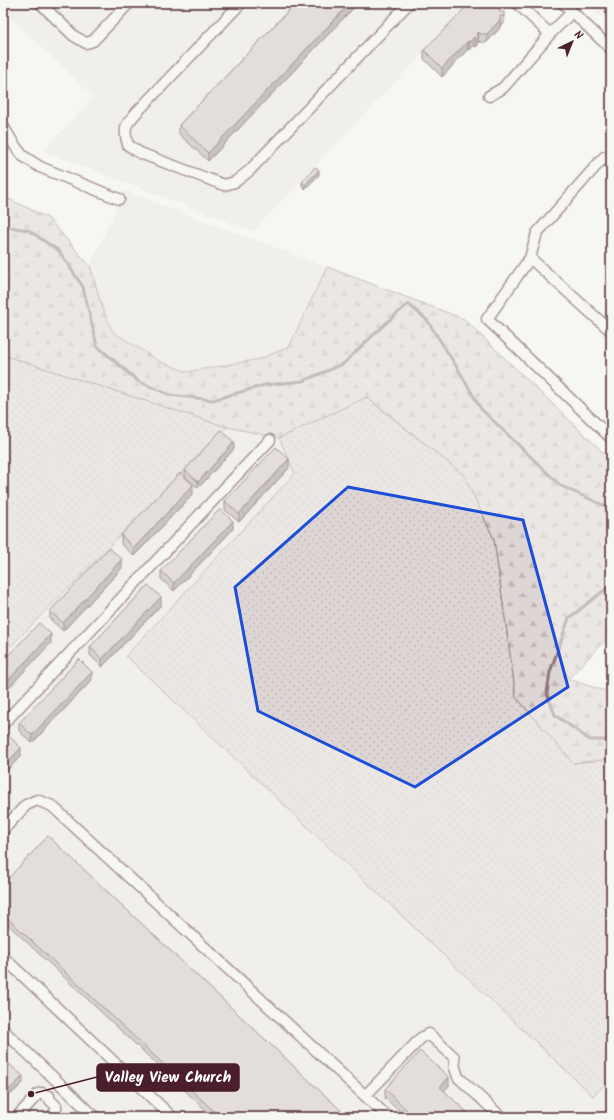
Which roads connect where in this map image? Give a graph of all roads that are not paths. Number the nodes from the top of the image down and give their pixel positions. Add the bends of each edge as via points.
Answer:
1 (40, 3) edge
2 (129, 3) edge
3 (241, 3) edge
4 (409, 3) edge
5 (517, 3) edge
6 (563, 3) edge
7 (572, 12) junction
8 (550, 34) junction
9 (611, 49) edge
10 (489, 96) dead end
11 (3, 126) edge
12 (609, 157) edge
13 (119, 199) dead end
14 (530, 258) junction
15 (611, 332) edge
16 (611, 438) edge
17 (270, 440) dead end
18 (3, 724) edge
19 (3, 830) edge
20 (3, 957) edge
21 (3, 1030) edge
22 (61, 1085) junction
23 (49, 1096) junction
24 (365, 1096) junction
25 (92, 1116) edge
26 (17, 1117) edge
27 (51, 1117) edge
28 (172, 1117) edge
29 (388, 1117) edge
30 (501, 1117) edge

1 - 2 street via 74,36 86,43 93,41
3 - 4 street via 128,122 124,132 128,145 140,153 224,185 235,182 249,171
5 - 8 street
6 - 7 street
7 - 8 street
7 - 9 street
8 - 10 street via 503,88
11 - 13 street via 23,156 40,167
12 - 14 street via 537,233
14 - 15 street
14 - 16 street via 487,319
17 - 18 street
19 - 24 street via 26,805 37,800 52,806
20 - 28 street
21 - 22 street
22 - 23 street
22 - 25 street
23 - 26 street via 38,1094
23 - 27 street via 56,1106 56,1111
24 - 29 street
24 - 30 street via 421,1038 429,1034 454,1057 458,1077

